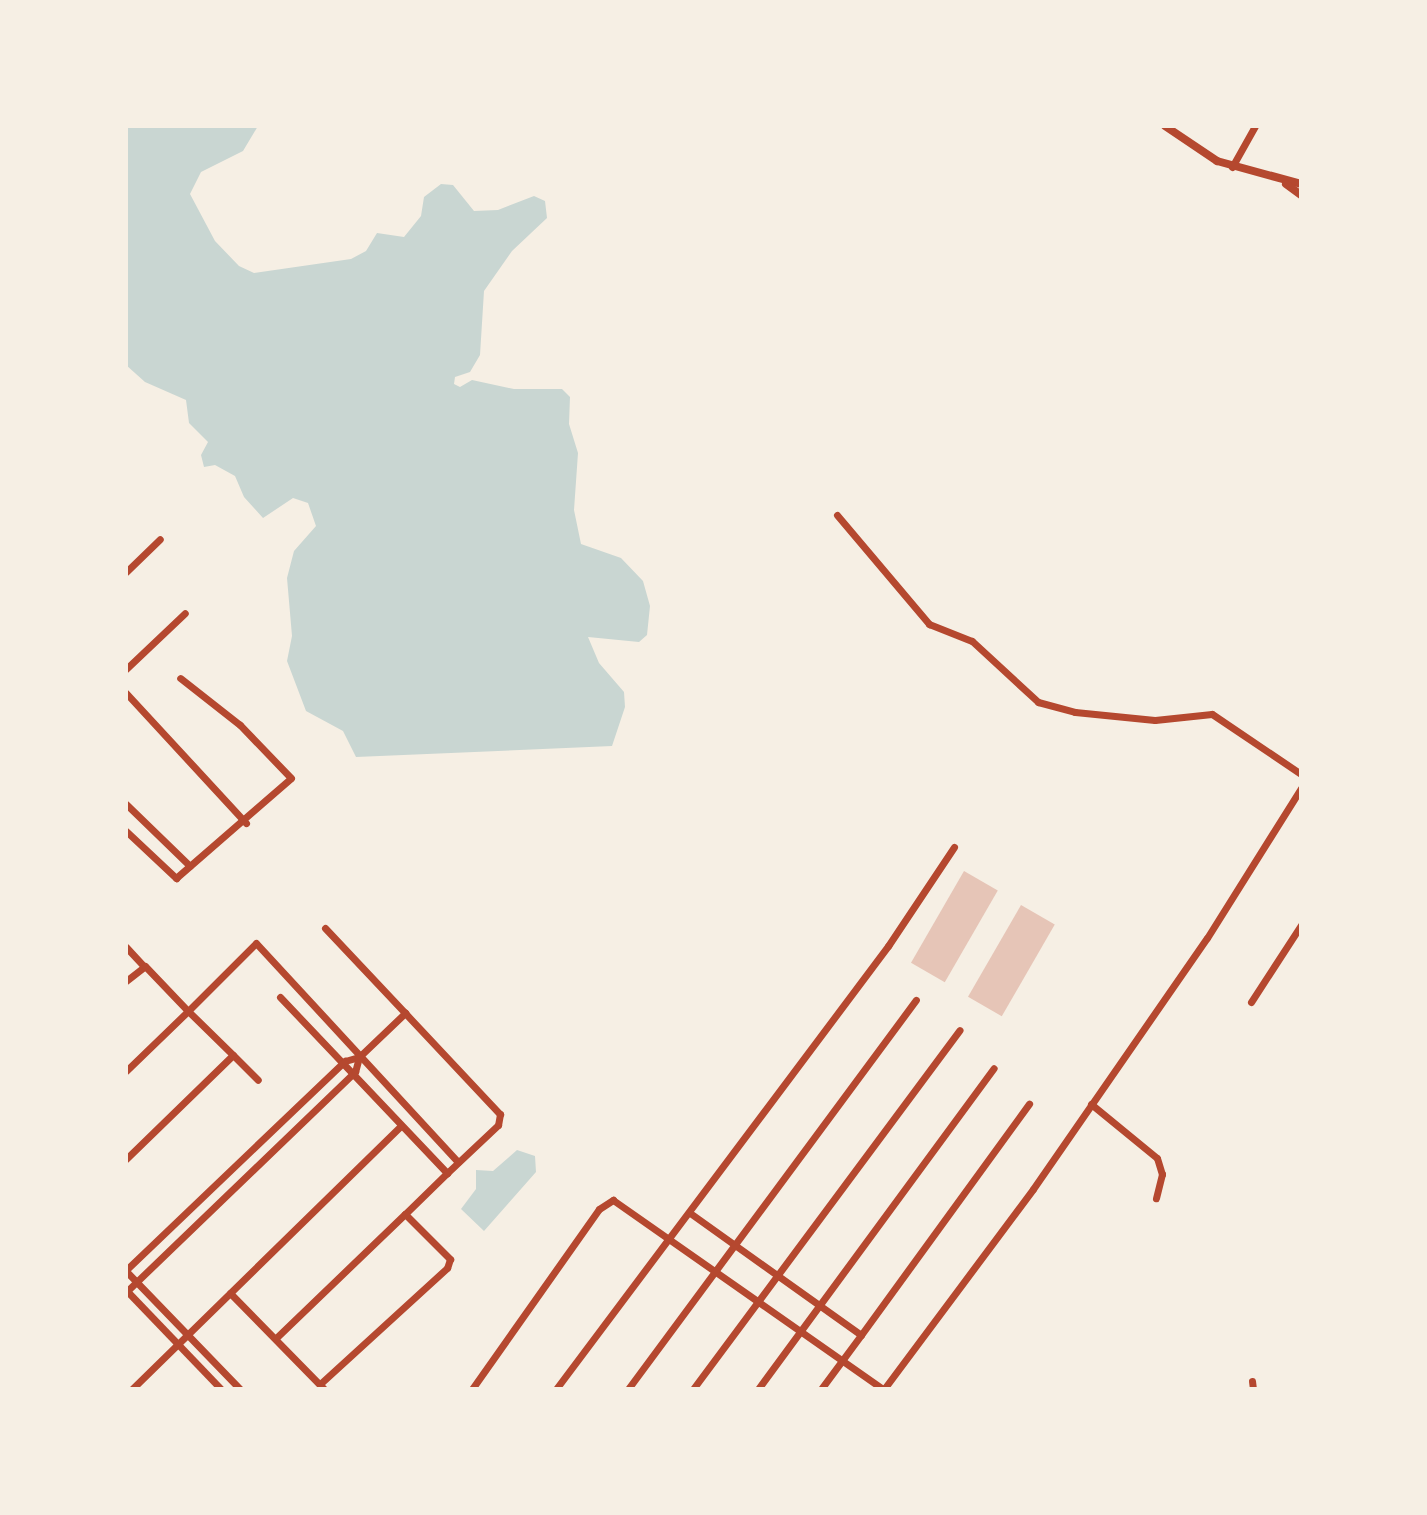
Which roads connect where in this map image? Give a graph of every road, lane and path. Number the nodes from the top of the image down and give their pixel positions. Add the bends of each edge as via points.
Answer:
1 (1165, 126) edge
2 (1255, 126) edge
3 (1232, 167) junction
4 (1286, 183) junction
5 (1301, 184) edge
6 (1301, 195) edge
7 (837, 515) dead end
8 (160, 539) dead end
9 (126, 572) edge
10 (185, 613) dead end
11 (126, 669) edge
12 (180, 678) dead end
13 (126, 693) edge
14 (1301, 774) edge
15 (1301, 788) edge
16 (126, 804) edge
17 (246, 823) junction
18 (127, 835) edge
19 (954, 847) dead end
20 (190, 866) junction
21 (1301, 925) edge
22 (325, 928) dead end
23 (126, 947) edge
24 (143, 965) junction
25 (126, 981) edge
26 (280, 997) dead end
27 (916, 1000) dead end
28 (1251, 1002) dead end
29 (188, 1011) junction
30 (405, 1013) junction
31 (960, 1030) dead end
32 (233, 1055) junction
33 (359, 1057) junction
34 (345, 1061) junction
35 (994, 1068) dead end
36 (126, 1071) edge
37 (355, 1072) junction
38 (258, 1080) dead end
39 (1029, 1104) dead end
40 (1091, 1104) junction
41 (401, 1126) junction
42 (126, 1159) edge
43 (458, 1162) junction
44 (447, 1173) junction
45 (1156, 1198) dead end
46 (690, 1213) junction
47 (405, 1214) junction
48 (671, 1238) junction
49 (733, 1243) junction
50 (715, 1268) junction
51 (126, 1270) edge
52 (777, 1276) junction
53 (136, 1281) junction
54 (126, 1291) edge
55 (230, 1293) junction
56 (759, 1301) junction
57 (819, 1307) junction
58 (801, 1331) junction
59 (189, 1335) junction
60 (861, 1335) junction
61 (276, 1338) junction
62 (180, 1344) junction
63 (842, 1360) junction
64 (322, 1386) edge
65 (136, 1388) edge
66 (221, 1389) edge
67 (240, 1389) edge
68 (472, 1389) edge
69 (556, 1389) edge
70 (628, 1389) edge
71 (693, 1389) edge
72 (758, 1389) edge
73 (821, 1389) edge
74 (883, 1389) edge

1 - 3 street via 1180,141
2 - 3 street
3 - 4 street
4 - 5 street
4 - 6 street
7 - 14 street via 929,624 972,641 1038,702 1075,712 1155,720 1212,714
8 - 9 street
10 - 11 street
12 - 17 street via 240,725 291,778
13 - 17 street
15 - 40 street via 1207,938
16 - 20 street
17 - 20 street
18 - 20 street via 173,879
19 - 46 street
21 - 28 street
22 - 30 street
23 - 24 street
24 - 25 street
24 - 29 street
26 - 34 street
27 - 49 street
29 - 32 street
29 - 33 street via 256,943
29 - 36 street
30 - 33 street
30 - 43 street via 500,1114 498,1125
31 - 52 street
32 - 38 street
32 - 42 street
33 - 34 street
33 - 37 street
33 - 43 street
34 - 37 street
34 - 51 street
35 - 57 street
37 - 41 street
37 - 53 street
39 - 60 street
40 - 45 street via 1157,1158 1162,1174
40 - 74 street
41 - 44 street
41 - 55 street
43 - 44 street
44 - 47 street
46 - 48 street
46 - 49 street
47 - 61 street
47 - 64 street via 450,1259 447,1268
48 - 50 street
48 - 68 street via 620,1202 606,1204
48 - 69 street
49 - 50 street
49 - 52 street
50 - 56 street
50 - 70 street
51 - 53 street
52 - 56 street
52 - 57 street
53 - 54 street
53 - 59 street
54 - 62 street
55 - 59 street
55 - 61 street
56 - 58 street
56 - 71 street
57 - 58 street
57 - 60 street
58 - 63 street
58 - 72 street
59 - 62 street
59 - 67 street
60 - 63 street
61 - 64 street
62 - 65 street
62 - 66 street
63 - 73 street
63 - 74 street

